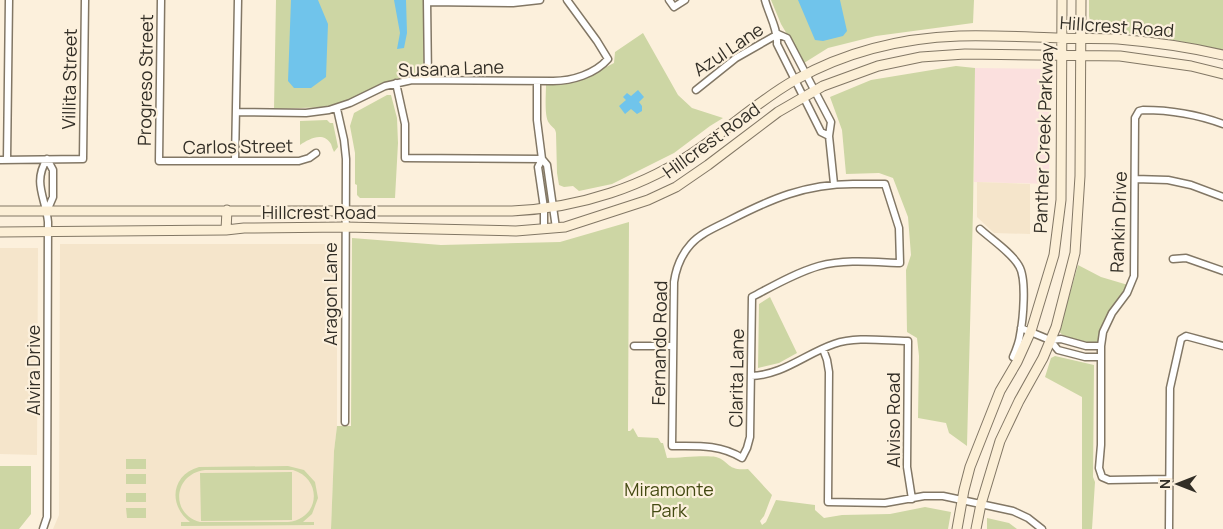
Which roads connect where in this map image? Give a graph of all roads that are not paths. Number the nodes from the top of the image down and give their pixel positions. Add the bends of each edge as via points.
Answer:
1 (9, 0) edge
2 (85, 0) edge
3 (161, 0) edge
4 (238, 0) edge
5 (540, 0) edge
6 (568, 0) edge
7 (669, 0) edge
8 (685, 0) edge
9 (764, 0) edge
10 (1062, 0) edge
11 (1081, 0) edge
12 (428, 1) edge
13 (778, 34) junction
14 (1062, 38) junction
15 (1081, 38) junction
16 (1062, 56) junction
17 (1081, 56) junction
18 (1223, 56) edge
19 (807, 74) junction
20 (1223, 74) edge
21 (428, 80) junction
22 (796, 80) junction
23 (537, 81) junction
24 (396, 83) junction
25 (696, 90) dead end
26 (815, 90) junction
27 (804, 96) junction
28 (336, 108) junction
29 (236, 112) junction
30 (1223, 124) edge
31 (829, 136) junction
32 (316, 153) dead end
33 (46, 159) junction
34 (542, 159) junction
35 (4, 160) edge
36 (159, 161) joint
37 (235, 161) junction
38 (1136, 179) junction
39 (834, 184) junction
40 (1223, 197) edge
41 (1061, 200) junction
42 (1078, 200) junction
43 (549, 208) junction
44 (227, 210) junction
45 (346, 210) junction
46 (0, 211) edge
47 (47, 211) junction
48 (345, 227) junction
49 (556, 228) junction
50 (980, 228) dead end
51 (544, 229) junction
52 (226, 230) junction
53 (48, 231) junction
54 (0, 232) edge
55 (1173, 259) dead end
56 (1223, 271) edge
57 (752, 297) joint
58 (1021, 328) junction
59 (1031, 331) junction
60 (1050, 340) junction
61 (634, 346) dead end
62 (673, 346) junction
63 (1101, 346) junction
64 (1223, 346) edge
65 (823, 349) junction
66 (1013, 357) dead end
67 (1101, 357) junction
68 (751, 376) junction
69 (344, 422) dead end
70 (742, 458) joint
71 (1169, 479) junction
72 (912, 499) junction
73 (962, 500) junction
74 (981, 504) junction
75 (43, 529) edge
76 (957, 529) edge
77 (976, 529) edge
78 (1042, 529) edge
79 (1169, 529) edge

1 - 35 street
2 - 33 street, Villita Street via 83,159
3 - 36 street, Progreso Street
4 - 29 street
5 - 12 street via 513,3
6 - 23 street, Susana Lane via 608,59 574,78
7 - 8 street via 674,7
9 - 13 street
10 - 14 street, Panther Creek Parkway
11 - 15 street, Panther Creek Parkway
12 - 21 street
13 - 19 street via 787,38
13 - 22 street via 777,44
13 - 25 street, Azul Lane via 736,58
14 - 15 street, Hillcrest Road
14 - 16 street, Panther Creek Parkway
14 - 19 street, Hillcrest Road via 960,36 916,40 858,53
15 - 17 street, Panther Creek Parkway
15 - 18 street, Hillcrest Road via 1164,44
16 - 17 street, Hillcrest Road
16 - 26 street, Hillcrest Road via 965,54 921,57 864,70
16 - 41 street, Panther Creek Parkway
17 - 20 street, Hillcrest Road via 1158,60
17 - 42 street, Panther Creek Parkway
19 - 22 street, Hillcrest Road
19 - 26 street
21 - 23 street, Susana Lane
21 - 24 street, Susana Lane
22 - 27 street
22 - 43 street, Hillcrest Road via 758,104 698,150 662,171 610,194
23 - 34 street
24 - 28 street, Susana Lane
24 - 34 street via 404,119 405,158
26 - 27 street, Hillcrest Road
26 - 31 street via 831,122
27 - 31 street via 821,132
27 - 49 street, Hillcrest Road via 771,116 676,187 648,200
28 - 29 street, Susana Lane via 314,112
28 - 45 street, Aragon Lane via 345,146
29 - 37 street
30 - 38 street, Rankin Drive via 1176,111 1139,111 1135,116
31 - 39 street
32 - 37 street, Carlos Street via 299,161
33 - 35 street
33 - 47 street, Alvira Drive via 40,170 41,196
33 - 47 street, Alvira Drive via 53,170 53,196
34 - 43 street via 547,165
36 - 37 street, Carlos Street
38 - 40 street via 1168,180
38 - 63 street, Rankin Drive via 1134,276 1103,332
39 - 57 street, Fernando Road via 885,184 899,228 900,263 842,262 820,266
39 - 62 street, Fernando Road via 778,197 694,241 680,259 674,277
41 - 42 street
41 - 59 street, Panther Creek Parkway via 1054,255
42 - 60 street, Panther Creek Parkway via 1075,254
43 - 45 street, Hillcrest Road via 512,211
43 - 49 street
43 - 51 street
44 - 45 street, Hillcrest Road
44 - 47 street, Hillcrest Road
44 - 52 street
45 - 48 street, Aragon Lane
46 - 47 street, Hillcrest Road
47 - 53 street, Alvira Drive
48 - 51 street, Hillcrest Road
48 - 52 street, Hillcrest Road
48 - 69 street, Aragon Lane
49 - 51 street, Hillcrest Road
50 - 58 street via 1020,266 1023,284
52 - 53 street, Hillcrest Road
53 - 54 street, Hillcrest Road
53 - 75 street, Alvira Drive via 47,518
55 - 56 street via 1186,258
57 - 68 street, Clarita Lane
58 - 59 street
58 - 66 street
59 - 60 street
59 - 73 street, Panther Creek Parkway via 982,434
60 - 63 street
60 - 67 street via 1058,350 1067,354
60 - 74 street, Panther Creek Parkway via 1000,441
61 - 62 street
62 - 70 street, Fernando Road via 672,446 715,447
63 - 67 street, Rankin Drive
64 - 71 street via 1186,336 1181,339 1170,388
65 - 68 street via 778,372
65 - 72 street via 829,372 828,502 885,503
65 - 72 street, Alviso Road via 848,341 908,341 907,468
67 - 71 street, Rankin Drive via 1099,468 1102,477 1107,480
68 - 70 street, Clarita Lane via 750,436
71 - 79 street
72 - 73 street via 938,496
73 - 74 street
73 - 76 street, Panther Creek Parkway
74 - 77 street, Panther Creek Parkway
74 - 78 street via 1018,513

